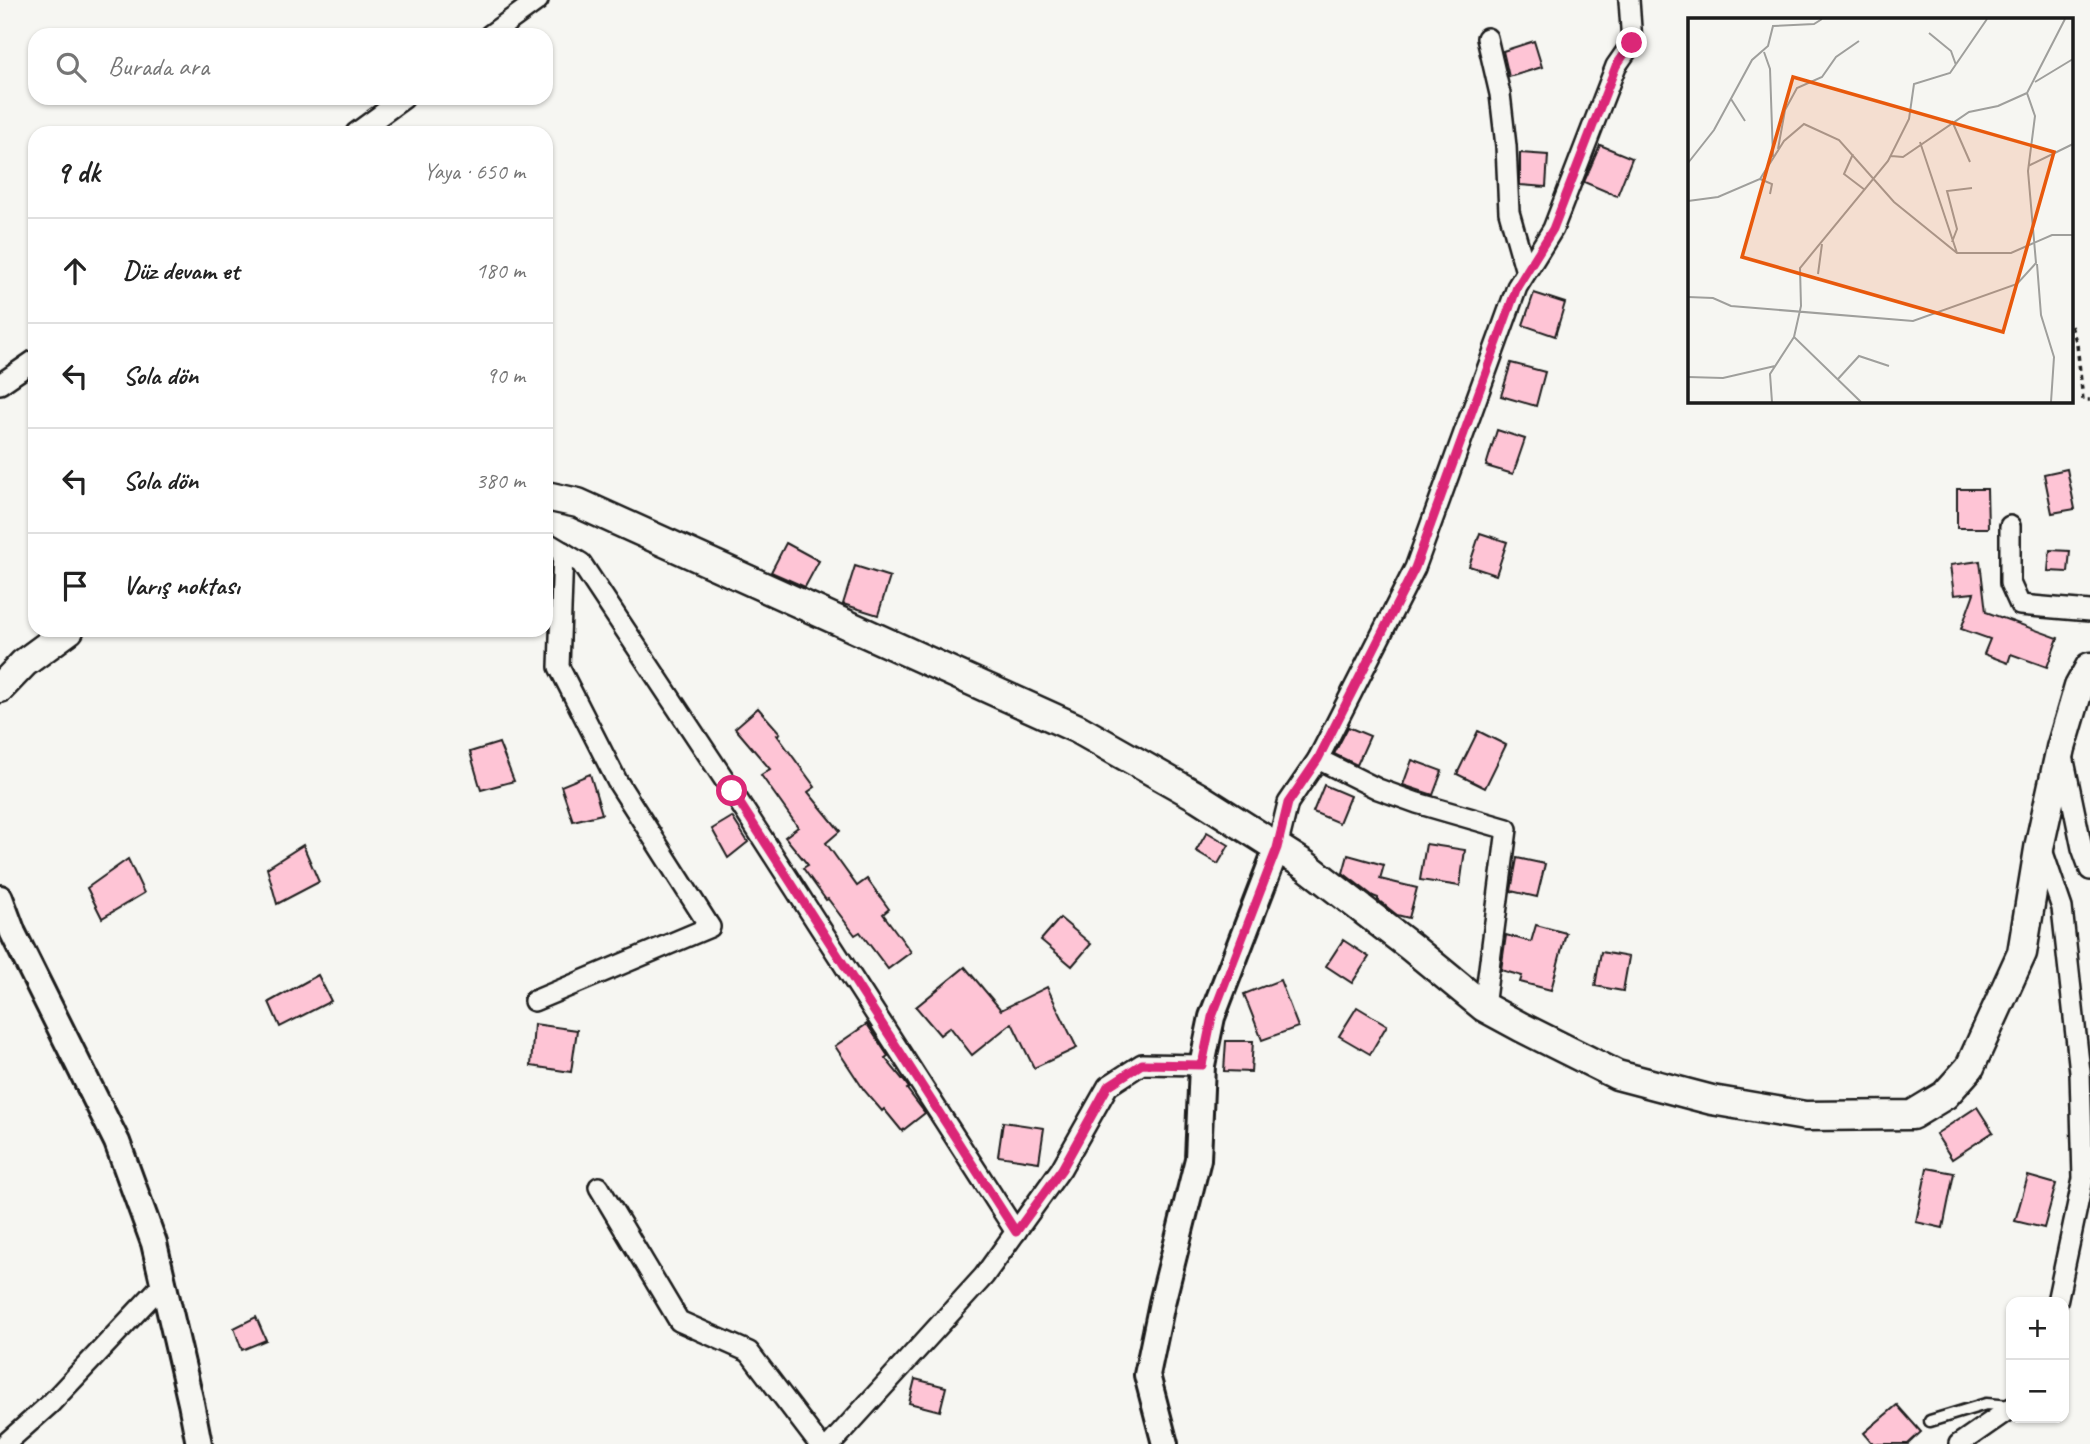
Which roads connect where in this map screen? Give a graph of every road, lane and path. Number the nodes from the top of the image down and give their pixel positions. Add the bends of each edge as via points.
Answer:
1 (538, 0) edge
2 (1629, 0) edge
3 (500, 28) edge
4 (1487, 38) dead end
5 (394, 105) edge
6 (366, 126) edge
7 (1526, 272) junction
8 (2072, 329) edge
9 (28, 365) edge
10 (0, 384) edge
11 (2090, 400) edge
12 (553, 498) edge
13 (2010, 526) dead end
14 (554, 547) edge
15 (2090, 611) edge
16 (59, 637) edge
17 (2090, 667) edge
18 (0, 688) edge
19 (2061, 748) junction
20 (1318, 759) junction
21 (2039, 843) junction
22 (1277, 848) junction
23 (2090, 870) edge
24 (0, 898) edge
25 (534, 1001) dead end
26 (1484, 1007) junction
27 (1202, 1065) junction
28 (599, 1187) dead end
29 (1016, 1232) junction
30 (162, 1285) junction
31 (2058, 1297) edge
32 (2006, 1406) edge
33 (2006, 1411) edge
34 (1930, 1421) dead end
35 (5, 1444) edge
36 (199, 1444) edge
37 (819, 1444) edge
38 (831, 1444) edge
39 (1165, 1444) edge
40 (1959, 1444) edge

1 - 3 street
2 - 7 street via 1632,43 1616,66 1553,229
4 - 7 street via 1500,94 1509,212
5 - 6 street
7 - 20 street via 1415,568
8 - 11 path via 2082,400
9 - 10 street
12 - 22 main road via 578,503 1078,729
13 - 15 street via 2010,583 2020,605
14 - 25 street via 559,667 617,781 710,927
14 - 29 street via 581,563
16 - 18 main road
17 - 19 main road via 2079,687
19 - 21 main road
19 - 23 street via 2081,848
20 - 22 street via 1288,803
20 - 26 street via 1378,789 1507,829
21 - 26 main road via 2022,953 1970,1067 1945,1095 1912,1115 1805,1116 1712,1100 1617,1075
21 - 31 street via 2062,908 2080,1086 2083,1179
22 - 26 main road via 1305,865
22 - 27 street via 1212,1017
24 - 30 street via 117,1142 154,1243
27 - 29 street via 1142,1064 1108,1086 1062,1169
27 - 39 street via 1198,1159 1147,1375
28 - 37 street via 679,1321 749,1352
29 - 38 street via 984,1276
30 - 35 street via 50,1404
30 - 36 street
32 - 34 lane via 1986,1404
33 - 40 street

